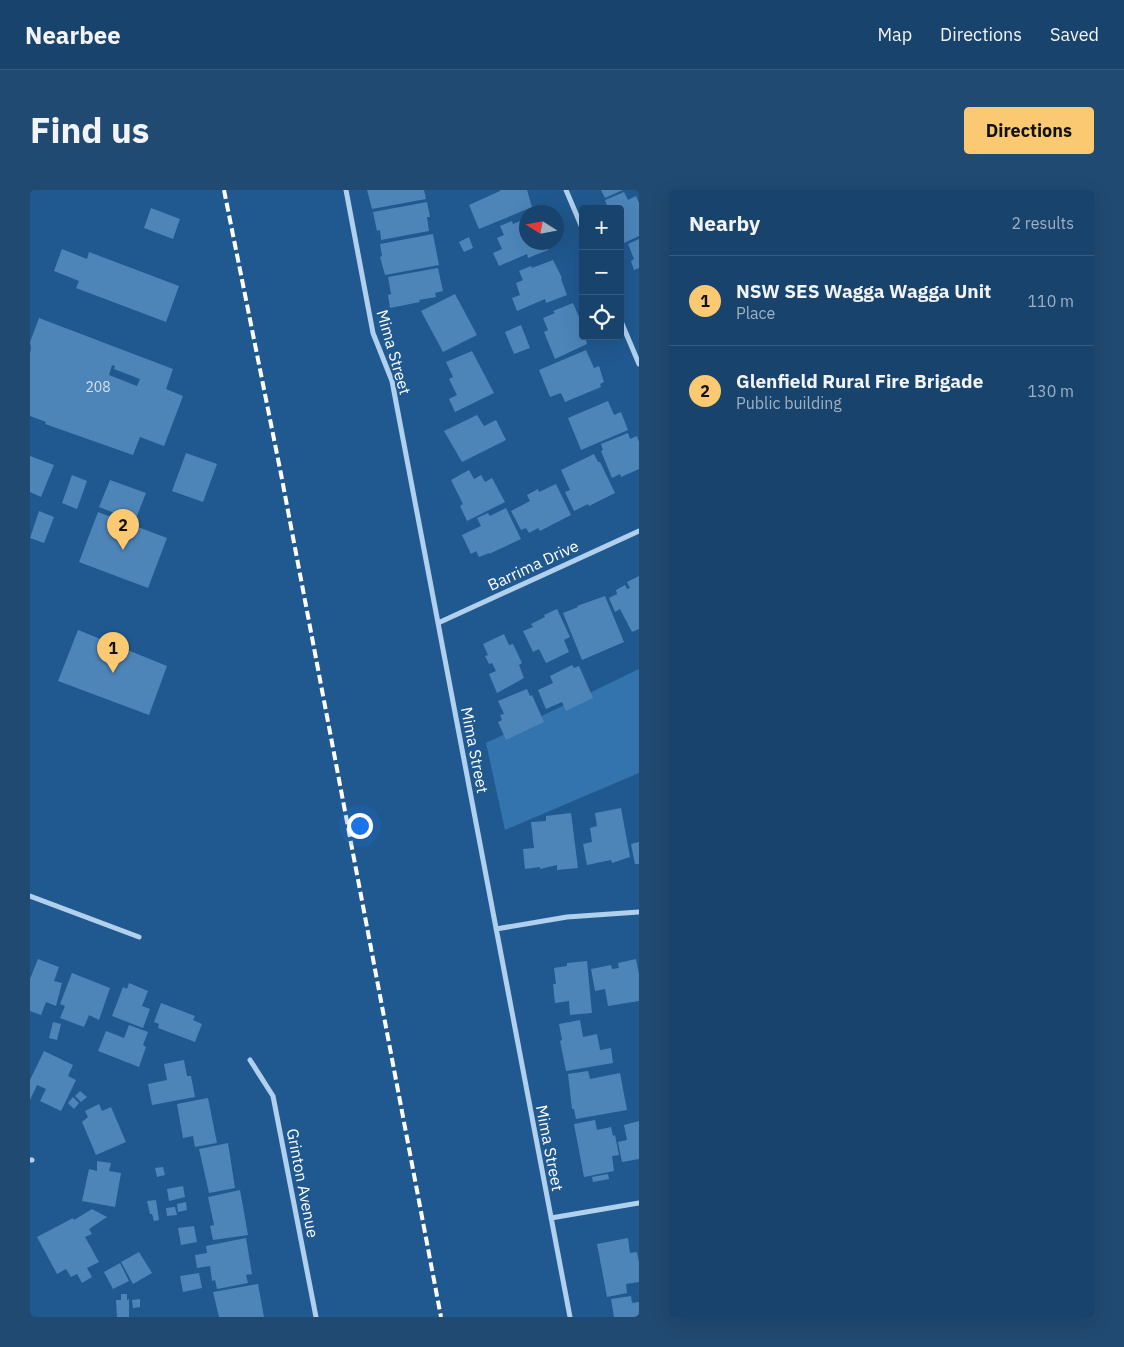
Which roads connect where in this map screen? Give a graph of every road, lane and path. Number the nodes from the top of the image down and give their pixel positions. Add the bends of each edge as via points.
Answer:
1 (346, 190) edge
2 (566, 190) edge
3 (579, 221) edge
4 (624, 328) edge
5 (639, 364) edge
6 (639, 530) edge
7 (438, 623) junction
8 (30, 896) edge
9 (639, 912) edge
10 (496, 929) junction
11 (138, 937) dead end
12 (250, 1060) dead end
13 (639, 1202) edge
14 (551, 1218) junction
15 (316, 1317) edge
16 (570, 1317) edge

1 - 7 street, Mima Street via 373,333 392,381
2 - 3 street
4 - 5 street
6 - 7 street, Barrima Drive
7 - 10 street, Mima Street
8 - 11 street
9 - 10 street via 567,916
10 - 14 street, Mima Street
12 - 15 street, Grinton Avenue via 273,1096
13 - 14 street
14 - 16 street, Mima Street

